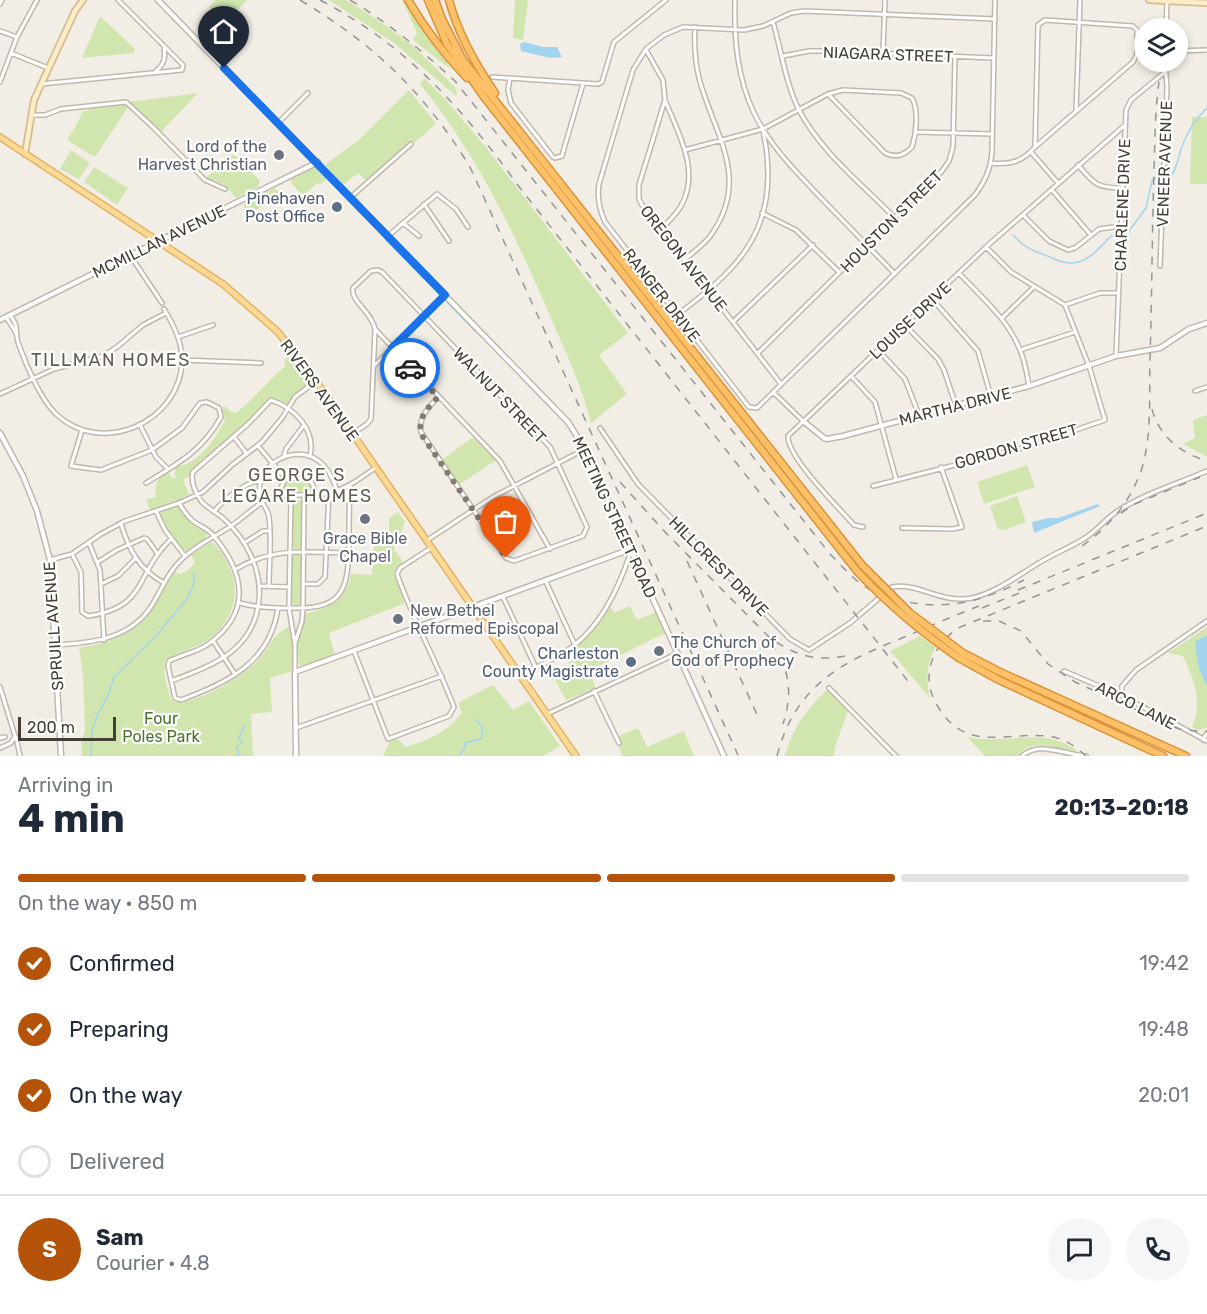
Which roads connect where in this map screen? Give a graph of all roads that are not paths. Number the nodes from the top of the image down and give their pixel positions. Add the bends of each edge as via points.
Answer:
1 (36, 0) edge
2 (83, 0) edge
3 (118, 0) edge
4 (158, 0) edge
5 (408, 0) edge
6 (428, 0) edge
7 (435, 0) edge
8 (449, 0) edge
9 (666, 0) edge
10 (735, 0) edge
11 (885, 0) edge
12 (995, 0) edge
13 (1080, 0) edge
14 (1149, 0) edge
15 (1167, 0) edge
16 (1177, 1) edge
17 (1207, 3) edge
18 (885, 14) junction
19 (1166, 18) edge
20 (995, 19) junction
21 (773, 22) junction
22 (1080, 22) junction
23 (695, 27) junction
24 (734, 30) junction
25 (0, 31) edge
26 (17, 37) junction
27 (164, 46) junction
28 (646, 49) junction
29 (1207, 50) edge
30 (1188, 51) edge
31 (11, 53) junction
32 (883, 53) junction
33 (783, 56) junction
34 (955, 57) junction
35 (994, 58) junction
36 (50, 69) junction
37 (1165, 72) joint
38 (154, 73) junction
39 (492, 76) dead end
40 (1, 77) edge
41 (510, 78) junction
42 (0, 82) edge
43 (42, 84) junction
44 (583, 84) junction
45 (308, 93) dead end
46 (828, 94) junction
47 (484, 97) junction
48 (665, 100) junction
49 (799, 111) junction
50 (1076, 111) junction
51 (31, 115) junction
52 (278, 123) junction
53 (1125, 125) junction
54 (763, 129) junction
55 (915, 132) junction
56 (522, 133) junction
57 (953, 134) junction
58 (992, 134) junction
59 (0, 137) edge
60 (722, 140) junction
61 (411, 144) dead end
62 (1035, 147) junction
63 (306, 150) junction
64 (685, 150) junction
65 (1031, 152) junction
66 (25, 154) junction
67 (318, 162) junction
68 (991, 163) junction
69 (1078, 165) junction
70 (303, 169) junction
71 (1058, 183) junction
72 (1123, 188) junction
73 (225, 189) dead end
74 (1052, 189) junction
75 (351, 197) junction
76 (424, 204) junction
77 (762, 213) junction
78 (1023, 214) junction
79 (894, 217) junction
80 (403, 223) junction
81 (468, 226) dead end
82 (1121, 226) junction
83 (660, 230) junction
84 (1090, 234) junction
85 (388, 236) junction
86 (419, 236) dead end
87 (159, 241) junction
88 (449, 241) dead end
89 (813, 245) junction
90 (867, 245) junction
91 (986, 247) junction
92 (130, 255) junction
93 (684, 260) junction
94 (1160, 266) dead end
95 (839, 272) junction
96 (894, 273) junction
97 (959, 273) junction
98 (1034, 287) junction
99 (709, 291) junction
100 (1119, 293) junction
101 (445, 295) junction
102 (932, 299) junction
103 (162, 303) dead end
104 (1065, 305) junction
105 (164, 309) dead end
106 (167, 313) junction
107 (677, 315) junction
108 (8, 316) junction
109 (425, 317) junction
110 (1002, 318) junction
111 (0, 320) edge
112 (733, 322) junction
113 (1207, 323) edge
114 (904, 324) junction
115 (213, 325) dead end
116 (375, 329) junction
117 (1075, 332) junction
118 (178, 337) junction
119 (392, 348) junction
120 (878, 350) junction
121 (1020, 350) junction
122 (758, 353) junction
123 (1116, 356) junction
124 (182, 360) junction
125 (261, 363) dead end
126 (375, 365) junction
127 (1089, 366) junction
128 (850, 376) junction
129 (34, 378) junction
130 (316, 381) junction
131 (782, 384) junction
132 (1029, 386) junction
133 (1207, 387) edge
134 (1195, 391) dead end
135 (773, 393) junction
136 (0, 394) edge
137 (438, 397) junction
138 (991, 397) junction
139 (956, 406) junction
140 (288, 409) junction
141 (919, 415) junction
142 (803, 421) junction
143 (140, 424) junction
144 (882, 424) junction
145 (304, 425) junction
146 (600, 428) dead end
147 (82, 430) junction
148 (0, 433) edge
149 (352, 434) junction
150 (234, 436) junction
151 (258, 446) junction
152 (585, 449) junction
153 (152, 450) junction
154 (247, 454) junction
155 (284, 456) junction
156 (310, 456) junction
157 (273, 463) junction
158 (558, 463) junction
159 (941, 467) junction
160 (375, 468) junction
161 (168, 469) junction
162 (1207, 471) edge
163 (286, 479) junction
164 (896, 479) junction
165 (261, 482) junction
166 (146, 483) dead end
167 (514, 485) junction
168 (350, 486) junction
169 (873, 486) dead end
170 (337, 491) junction
171 (328, 493) junction
172 (197, 495) junction
173 (315, 495) junction
174 (280, 496) junction
175 (291, 496) junction
176 (304, 496) junction
177 (179, 503) junction
178 (262, 503) junction
179 (473, 510) junction
180 (156, 511) junction
181 (214, 512) junction
182 (121, 524) junction
183 (231, 526) junction
184 (863, 527) dead end
185 (902, 528) dead end
186 (270, 531) junction
187 (214, 536) junction
188 (171, 539) junction
189 (426, 542) junction
190 (89, 543) junction
191 (244, 543) junction
192 (128, 544) junction
193 (430, 548) junction
194 (550, 549) junction
195 (631, 549) junction
196 (290, 552) junction
197 (303, 552) junction
198 (327, 553) junction
199 (72, 554) junction
200 (158, 554) junction
201 (269, 554) junction
202 (349, 554) junction
203 (185, 556) junction
204 (135, 559) junction
205 (253, 560) junction
206 (50, 561) junction
207 (98, 562) junction
208 (859, 568) junction
209 (236, 569) junction
210 (147, 572) junction
211 (546, 582) junction
212 (164, 583) junction
213 (102, 584) junction
214 (303, 584) junction
215 (260, 586) junction
216 (269, 586) junction
217 (289, 587) junction
218 (503, 597) junction
219 (240, 603) junction
220 (258, 607) junction
221 (278, 608) junction
222 (289, 608) junction
223 (303, 608) junction
224 (472, 608) junction
225 (103, 614) junction
226 (1207, 621) edge
227 (418, 628) junction
228 (104, 639) junction
229 (212, 640) junction
230 (55, 645) junction
231 (295, 645) junction
232 (575, 645) junction
233 (354, 651) junction
234 (678, 653) junction
235 (961, 655) junction
236 (224, 658) junction
237 (536, 668) junction
238 (1064, 671) dead end
239 (295, 672) junction
240 (235, 674) junction
241 (442, 676) junction
242 (519, 676) junction
243 (171, 681) junction
244 (0, 687) edge
245 (829, 688) dead end
246 (594, 691) junction
247 (1122, 696) junction
248 (374, 700) junction
249 (547, 714) junction
250 (296, 729) junction
251 (1207, 733) edge
252 (15, 736) junction
253 (1205, 741) edge
254 (619, 743) dead end
255 (0, 748) edge
256 (20, 756) edge
257 (61, 756) edge
258 (296, 756) edge
259 (576, 756) edge
260 (724, 756) edge
261 (896, 756) edge
262 (1022, 756) edge
263 (1086, 756) edge
264 (1163, 756) edge
265 (1186, 756) edge

1 - 26 street
2 - 36 main road
3 - 27 street
4 - 52 street, MEETING STREET ROAD
5 - 47 highway via 449,60
6 - 47 highway via 447,44
7 - 56 highway via 464,60
8 - 56 highway via 464,44
9 - 44 street via 614,42 602,82
10 - 24 street
11 - 18 street
12 - 20 street, RANGER DRIVE
13 - 22 street
14 - 15 main road
15 - 16 main road
15 - 19 street
16 - 17 main road
18 - 20 street, RANGER DRIVE
18 - 21 street, RANGER DRIVE via 796,11
18 - 32 street
20 - 35 street, RANGER DRIVE
21 - 24 street, RANGER DRIVE
21 - 33 street
22 - 50 street
22 - 50 street via 1133,26 1137,30 1137,54 1133,62
22 - 62 street via 1045,20 1038,25
23 - 24 street, RANGER DRIVE
23 - 28 street, RANGER DRIVE via 673,30
23 - 60 street via 699,77
24 - 54 street via 744,86
25 - 26 street
26 - 31 street
27 - 38 street via 163,63
27 - 38 street via 183,68
28 - 48 street, OREGON AVENUE via 663,80
28 - 107 street, RANGER DRIVE via 633,70 599,184 598,204 604,222
29 - 30 street
31 - 36 street
31 - 40 street
32 - 33 street, NIAGARA STREET via 809,51
32 - 34 street, NIAGARA STREET
33 - 49 street
34 - 35 street, NIAGARA STREET
34 - 57 street, HOUSTON STREET
35 - 58 street, RANGER DRIVE
36 - 43 main road
37 - 53 street, CHARLENE DRIVE via 1131,100
37 - 94 street, VENEER AVENUE
38 - 43 street
39 - 41 street
40 - 42 street
41 - 44 street
41 - 44 street via 511,103 555,158 562,156
43 - 51 main road
45 - 52 street
46 - 49 street
46 - 55 street via 843,90 908,96 915,104
46 - 55 street via 889,155 902,155 910,150
47 - 208 highway
48 - 64 street
48 - 83 street, OREGON AVENUE via 638,192 642,205
49 - 54 street
49 - 79 street via 822,145
50 - 62 street
51 - 66 main road
51 - 73 street via 126,102 205,180
52 - 63 street, MEETING STREET ROAD
53 - 69 street, LOUISE DRIVE
53 - 72 street, CHARLENE DRIVE
54 - 60 street
54 - 77 street via 768,158
54 - 90 street via 790,166
55 - 57 street
56 - 208 highway
57 - 58 street
57 - 79 street, HOUSTON STREET via 949,161 942,171
58 - 68 street, RANGER DRIVE
59 - 66 main road, RIVERS AVENUE
60 - 64 street
60 - 93 street via 729,167 725,204 710,236
61 - 75 street
62 - 65 street
63 - 67 street, MEETING STREET ROAD
63 - 70 street via 309,160
64 - 83 street via 690,176 687,194 676,214
65 - 68 street via 1013,163
65 - 71 street
66 - 87 main road, RIVERS AVENUE
67 - 70 street, MCMILLAN AVENUE
67 - 75 street, MEETING STREET ROAD
68 - 96 street, RANGER DRIVE via 975,195
69 - 71 street, LOUISE DRIVE
69 - 72 street via 1096,185
70 - 87 street, MCMILLAN AVENUE
71 - 74 street, LOUISE DRIVE
72 - 82 street, CHARLENE DRIVE
74 - 78 street, LOUISE DRIVE
74 - 84 street
75 - 85 street, MEETING STREET ROAD
76 - 80 street
76 - 81 street via 439,194
76 - 88 street
77 - 89 street via 796,230
77 - 99 street via 748,249
78 - 84 street via 1049,241 1068,250
78 - 91 street, LOUISE DRIVE
79 - 90 street, HOUSTON STREET
80 - 85 street
80 - 86 street
82 - 84 street via 1104,227
82 - 100 street, CHARLENE DRIVE
83 - 93 street, OREGON AVENUE
85 - 101 street, MEETING STREET ROAD
87 - 92 street, MCMILLAN AVENUE
87 - 130 main road, RIVERS AVENUE via 252,308 278,332
89 - 95 street
89 - 112 street
90 - 95 street, HOUSTON STREET
90 - 96 street
91 - 97 street, LOUISE DRIVE
91 - 98 street via 1004,267
92 - 103 street
92 - 108 street, MCMILLAN AVENUE
93 - 99 street, OREGON AVENUE
95 - 122 street, HOUSTON STREET
96 - 131 street, RANGER DRIVE
97 - 102 street, LOUISE DRIVE
97 - 110 street
98 - 104 street
98 - 110 street
99 - 107 street
99 - 112 street, OREGON AVENUE
100 - 104 street via 1100,293
100 - 123 street, CHARLENE DRIVE
101 - 109 street
101 - 152 street, MEETING STREET ROAD via 568,422
102 - 114 street, LOUISE DRIVE
102 - 138 street via 978,351
104 - 117 street
105 - 106 street
106 - 118 street
106 - 129 street via 143,325 103,356
107 - 135 street, RANGER DRIVE via 749,406 757,408
108 - 111 street, MCMILLAN AVENUE
108 - 129 street
109 - 116 street, WALNUT STREET via 382,272 372,271 352,293 372,318
109 - 119 street
109 - 158 street, WALNUT STREET via 550,447
110 - 121 street
112 - 122 street, OREGON AVENUE
113 - 123 street, MARTHA DRIVE via 1189,329 1160,348
114 - 120 street, LOUISE DRIVE
114 - 139 street via 938,358
115 - 118 street
116 - 119 street
116 - 126 street
117 - 121 street
117 - 127 street
118 - 124 street
119 - 126 street
119 - 137 street
120 - 128 street, LOUISE DRIVE
120 - 141 street via 906,379
121 - 132 street
122 - 131 street, OREGON AVENUE
123 - 127 street, MARTHA DRIVE
124 - 125 street
124 - 143 street via 171,398 159,412
126 - 149 street via 371,419
127 - 132 street, MARTHA DRIVE
127 - 159 street, GORDON STREET via 1105,420 1026,447
128 - 142 street, LOUISE DRIVE
128 - 144 street via 875,402
129 - 136 street
129 - 147 street via 54,412
130 - 140 street via 295,397
130 - 149 main road, RIVERS AVENUE
131 - 135 street, RANGER DRIVE
132 - 138 street, MARTHA DRIVE
133 - 134 street
135 - 142 street, MARTHA DRIVE
137 - 167 street via 500,461
137 - 179 street via 423,414 421,432
138 - 139 street, MARTHA DRIVE
139 - 141 street, MARTHA DRIVE
140 - 145 street
140 - 150 street via 269,400
140 - 151 street
141 - 144 street, MARTHA DRIVE
142 - 144 street, MARTHA DRIVE via 827,439
142 - 184 street, LOUISE DRIVE via 788,436 791,451 854,525
143 - 147 street via 109,434
143 - 153 street
144 - 164 street
145 - 155 street
145 - 156 street via 312,442
146 - 162 street, HILLCREST DRIVE via 638,484 790,639 809,650 850,623 892,587 954,600 981,595 1074,545 1129,504
147 - 153 street via 72,466 101,470
148 - 206 street, SPRUILL AVENUE via 37,511
149 - 160 main road, RIVERS AVENUE
150 - 154 street
150 - 172 street via 193,472
151 - 154 street
151 - 157 street
152 - 158 street
152 - 195 street, MEETING STREET ROAD
153 - 161 street
153 - 161 street via 182,428 200,402 219,408 221,417 206,441
154 - 172 street
155 - 156 street
155 - 157 street
156 - 170 street via 327,468
157 - 163 street
157 - 165 street
158 - 167 street
158 - 194 street, WALNUT STREET via 587,527 583,536
159 - 164 street, GORDON STREET
159 - 185 street via 962,527
160 - 168 street
160 - 189 main road, RIVERS AVENUE
161 - 166 street
163 - 173 street via 293,474 308,477
163 - 174 street
164 - 169 street, GORDON STREET
165 - 178 street
165 - 181 street via 252,481
167 - 179 street
167 - 194 street
168 - 170 street
168 - 202 street
170 - 171 street
171 - 173 street
171 - 198 street
172 - 177 street
172 - 181 street
173 - 176 street
174 - 175 street
174 - 178 street
175 - 176 street
175 - 196 street
176 - 197 street
177 - 180 street
177 - 187 street via 190,518
178 - 183 street
178 - 186 street via 269,514
179 - 189 street
179 - 194 street via 506,558 514,561
180 - 182 street
180 - 188 street
181 - 183 street
182 - 190 street
182 - 192 street
183 - 187 street
183 - 191 street
186 - 191 street
186 - 201 street
187 - 203 street
187 - 209 street
188 - 200 street
188 - 203 street
189 - 193 main road, RIVERS AVENUE
190 - 199 street
190 - 207 street
191 - 205 street
192 - 200 street via 146,538
192 - 204 street
192 - 207 street
193 - 224 main road, RIVERS AVENUE
193 - 227 street via 397,574
195 - 211 street
195 - 232 street via 605,611
195 - 234 street, MEETING STREET ROAD
196 - 197 street
196 - 201 street
196 - 217 street
197 - 198 street
197 - 214 street
198 - 202 street
198 - 214 street via 326,577 318,584
199 - 206 street
199 - 225 street via 81,572 82,612 88,616
200 - 210 street
201 - 205 street
201 - 216 street
202 - 223 street via 348,572 340,593 321,606
203 - 212 street
204 - 210 street
204 - 213 street via 118,576
205 - 209 street
205 - 215 street
206 - 230 street, SPRUILL AVENUE
207 - 213 street
208 - 235 highway, bridge
209 - 219 street
210 - 212 street
210 - 225 street via 131,599
211 - 218 street
211 - 232 street
212 - 228 street via 152,606 135,624
213 - 225 street
214 - 223 street
215 - 216 street
215 - 220 street
216 - 217 street
217 - 222 street
218 - 224 street
218 - 237 street
219 - 220 street
219 - 229 street via 232,621
220 - 221 street
220 - 236 street via 250,631
221 - 222 street
221 - 240 street via 263,648
222 - 223 street
222 - 231 street
223 - 231 street
224 - 227 street
224 - 242 main road, RIVERS AVENUE
225 - 228 street
226 - 247 street via 1136,670 1122,686
227 - 233 street
227 - 241 street
228 - 230 street
229 - 236 street
229 - 243 street via 169,661
230 - 257 street, SPRUILL AVENUE
231 - 239 street
232 - 237 street
233 - 239 street
233 - 248 street
234 - 246 street
234 - 260 street, MEETING STREET ROAD
235 - 264 highway via 999,680
235 - 265 highway
236 - 240 street
236 - 243 street
237 - 242 street
238 - 247 street, ARCO LANE
239 - 250 street
240 - 243 street via 181,700 175,698
241 - 248 street
241 - 248 street via 453,712 388,740
242 - 249 main road, RIVERS AVENUE
244 - 252 street
245 - 261 street
246 - 249 street
246 - 254 street
247 - 253 street, ARCO LANE
248 - 250 street
249 - 259 main road, RIVERS AVENUE
250 - 258 street
251 - 253 street
252 - 255 street
252 - 256 street
262 - 263 street via 1038,748

